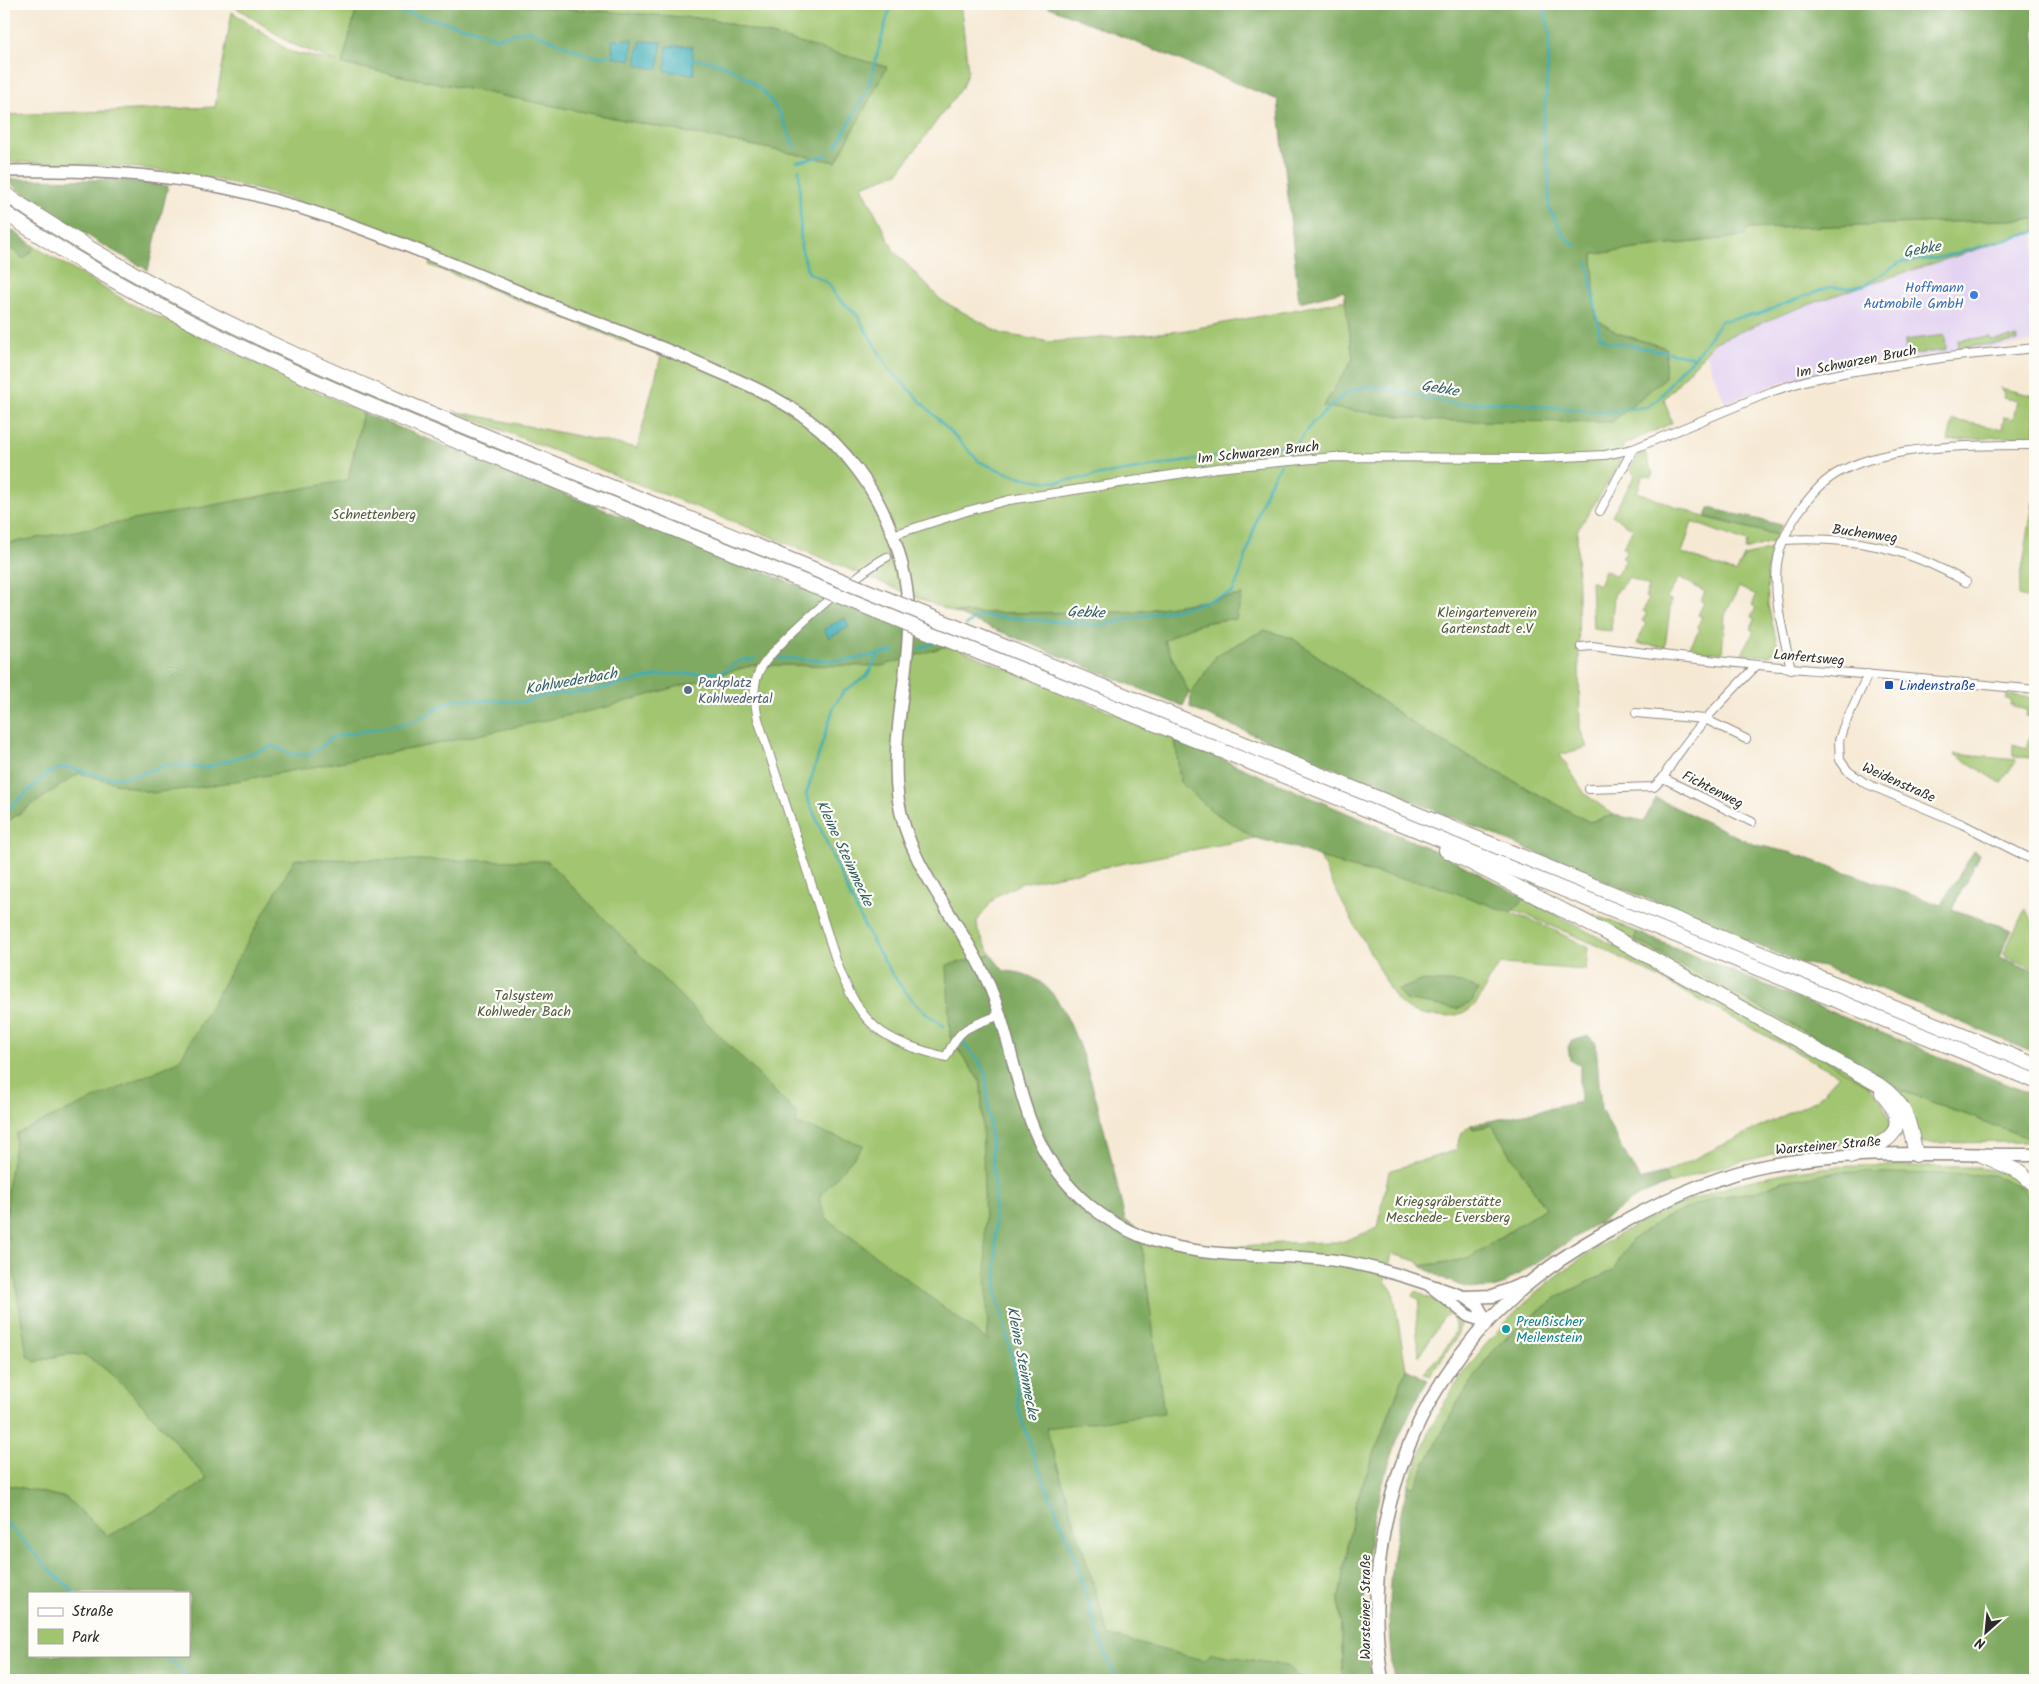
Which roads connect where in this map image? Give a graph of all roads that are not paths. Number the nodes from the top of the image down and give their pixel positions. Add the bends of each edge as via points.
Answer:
1 (4, 171) edge
2 (4, 193) edge
3 (4, 212) edge
4 (2035, 348) edge
5 (2035, 444) edge
6 (1633, 449) junction
7 (1600, 511) dead end
8 (893, 535) junction
9 (1783, 540) junction
10 (887, 557) dead end
11 (1966, 582) dead end
12 (1581, 647) dead end
13 (1757, 665) junction
14 (1792, 669) junction
15 (1868, 674) junction
16 (2035, 690) edge
17 (1636, 713) dead end
18 (1704, 718) junction
19 (1746, 739) dead end
20 (1663, 778) junction
21 (1589, 789) dead end
22 (1752, 822) dead end
23 (1424, 833) junction
24 (2035, 861) edge
25 (1000, 1015) junction
26 (1954, 1032) junction
27 (2035, 1061) edge
28 (2035, 1065) edge
29 (1852, 1068) junction
30 (2035, 1081) edge
31 (1916, 1155) junction
32 (1982, 1155) junction
33 (2035, 1155) edge
34 (1853, 1156) junction
35 (2035, 1185) edge
36 (1532, 1281) junction
37 (1430, 1286) junction
38 (1465, 1297) junction
39 (1487, 1322) junction
40 (1382, 1680) edge

1 - 8 street via 151,176 255,194 330,218 694,361 779,400 830,438 861,475
2 - 26 highway, bridge via 99,256 218,320 377,391
3 - 23 highway, bridge via 92,269 212,334 371,406
4 - 6 street, Im Schwarzen Bruch via 1948,357 1808,380
5 - 9 street via 1929,449 1866,460 1842,470 1820,486 1797,513
6 - 7 street
6 - 8 street, Im Schwarzen Bruch via 1576,457 1416,456 1297,460 1217,468 1009,500
8 - 25 street via 905,580 909,623 897,749 896,779 902,819 915,854 982,968
9 - 11 street, Buchenweg via 1844,541 1895,549
9 - 14 street via 1776,587
10 - 25 street via 836,595 770,654 756,681 758,719 837,963 850,995 864,1016 875,1028 898,1042 946,1057 956,1036 963,1030
12 - 13 street, Lanfertsweg
13 - 14 street, Lanfertsweg
13 - 18 street, Fichtenweg
14 - 15 street, Lanfertsweg
15 - 16 street, Lanfertsweg
15 - 24 street, Weidenstraße via 1839,742 1840,760 1848,771 1865,783 1962,824
17 - 18 street
18 - 19 street
18 - 20 street, Fichtenweg
20 - 21 street, Fichtenweg via 1654,788
20 - 22 street, Fichtenweg
23 - 29 highway via 1450,852
23 - 30 highway
25 - 37 street via 1022,1102 1040,1144 1068,1185 1108,1219 1140,1237 1180,1249 1221,1255 1334,1260 1381,1270
26 - 27 highway
26 - 28 highway
29 - 31 highway via 1900,1102 1909,1119
29 - 34 highway via 1888,1100 1896,1125 1894,1134 1884,1143
31 - 32 main road, Warsteiner Straße
31 - 34 main road, Warsteiner Straße
32 - 33 main road, Warsteiner Straße
32 - 35 highway via 2020,1172
34 - 36 main road, Warsteiner Straße via 1769,1165 1704,1184 1614,1227 1569,1253
36 - 38 main road, Warsteiner Straße via 1493,1296
36 - 39 main road, Warsteiner Straße
37 - 38 street
37 - 39 street via 1468,1316
38 - 39 street via 1478,1306
39 - 40 main road, Warsteiner Straße via 1432,1398 1394,1486 1379,1551 1377,1630

